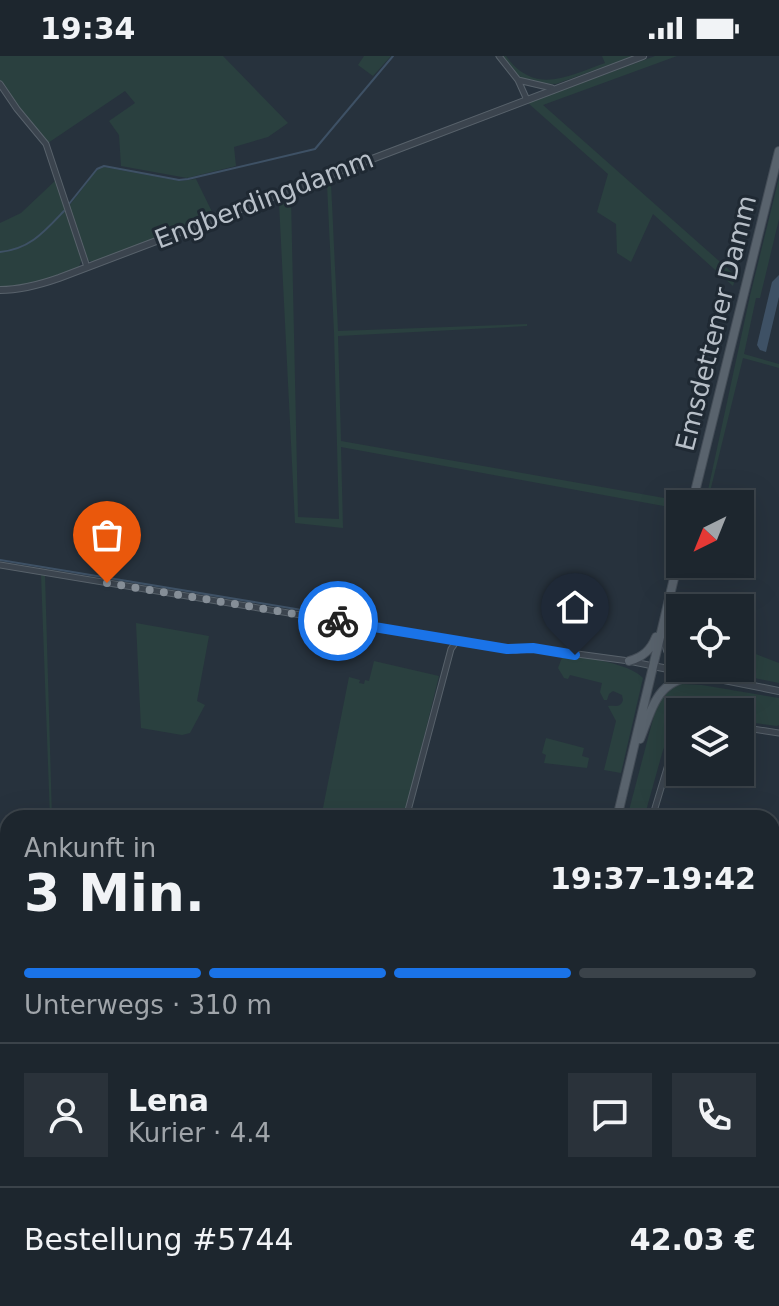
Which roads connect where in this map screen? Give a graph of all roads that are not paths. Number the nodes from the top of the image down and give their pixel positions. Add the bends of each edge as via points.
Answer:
1 (499, 56) edge
2 (643, 56) edge
3 (518, 80) junction
4 (0, 84) edge
5 (553, 90) junction
6 (527, 100) junction
7 (779, 151) edge
8 (87, 267) junction
9 (0, 290) edge
10 (695, 490) edge
11 (0, 565) edge
12 (666, 612) edge
13 (666, 614) edge
14 (666, 628) edge
15 (457, 641) junction
16 (666, 650) edge
17 (629, 661) junction
18 (653, 666) junction
19 (666, 668) edge
20 (673, 682) edge
21 (735, 682) edge
22 (779, 691) edge
23 (754, 729) edge
24 (779, 733) edge
25 (629, 770) junction
26 (666, 771) edge
27 (408, 810) edge
28 (619, 810) edge
29 (654, 810) edge

1 - 3 street
2 - 5 street, Engberdingdamm
3 - 5 street
3 - 6 street
4 - 8 street via 46,144
5 - 6 street, Engberdingdamm
6 - 8 street, Engberdingdamm
7 - 10 main road, Emsdettener Damm
8 - 9 street, Engberdingdamm via 32,287
11 - 15 street
12 - 17 main road via 652,646
13 - 18 main road
14 - 16 street
15 - 17 street
15 - 27 street
17 - 18 street
18 - 19 street
18 - 25 main road
20 - 25 main road via 659,695
21 - 22 street
23 - 24 street
25 - 28 main road
26 - 29 street

